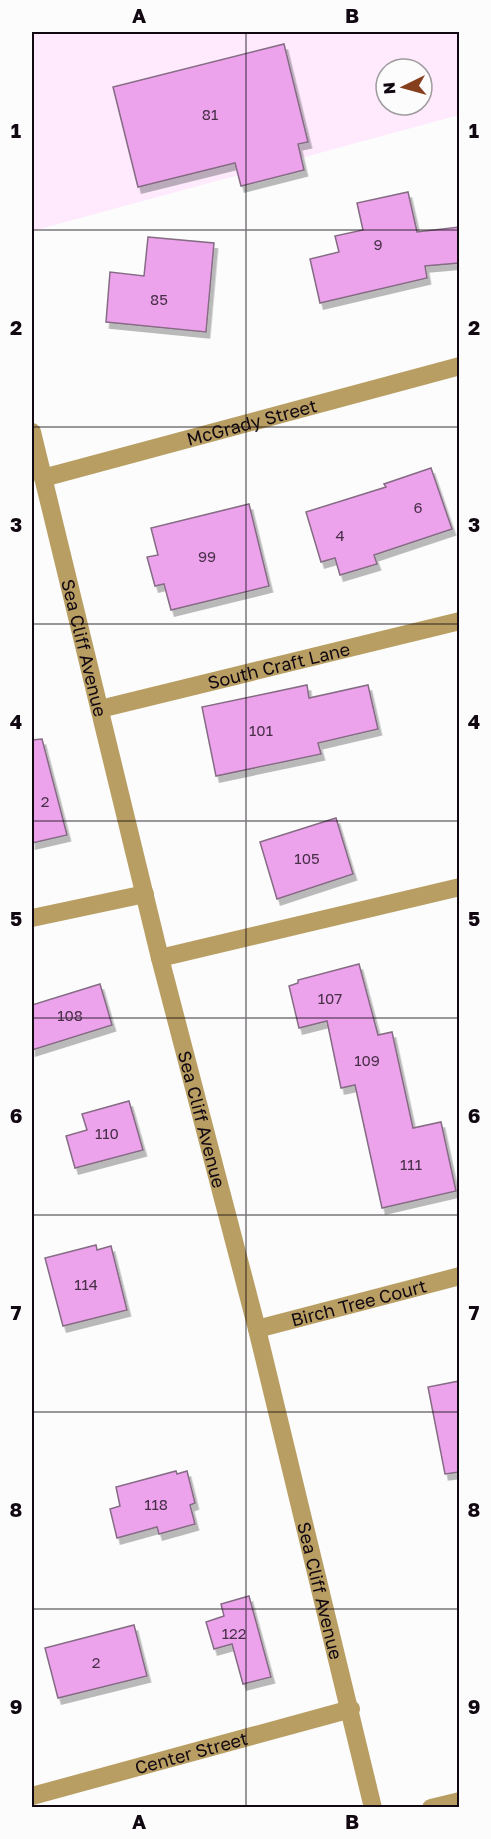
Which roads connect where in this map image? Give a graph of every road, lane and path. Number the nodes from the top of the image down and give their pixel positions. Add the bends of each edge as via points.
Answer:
1 (459, 366) edge
2 (32, 436) edge
3 (43, 478) junction
4 (459, 621) edge
5 (100, 709) junction
6 (459, 887) edge
7 (145, 894) junction
8 (32, 918) edge
9 (160, 958) junction
10 (459, 1276) edge
11 (257, 1329) junction
12 (351, 1709) junction
13 (32, 1796) edge
14 (459, 1801) edge
15 (373, 1808) edge
16 (431, 1808) edge

1 - 3 street, McGrady Street
2 - 3 street, Sea Cliff Avenue
3 - 5 street, Sea Cliff Avenue
4 - 5 street, South Craft Lane
5 - 7 street, Sea Cliff Avenue
6 - 9 street
7 - 8 street
7 - 9 street, Sea Cliff Avenue
9 - 11 street, Sea Cliff Avenue
10 - 11 street, Birch Tree Court
11 - 12 street, Sea Cliff Avenue
12 - 13 street, Center Street
12 - 15 street, Sea Cliff Avenue
14 - 16 street

